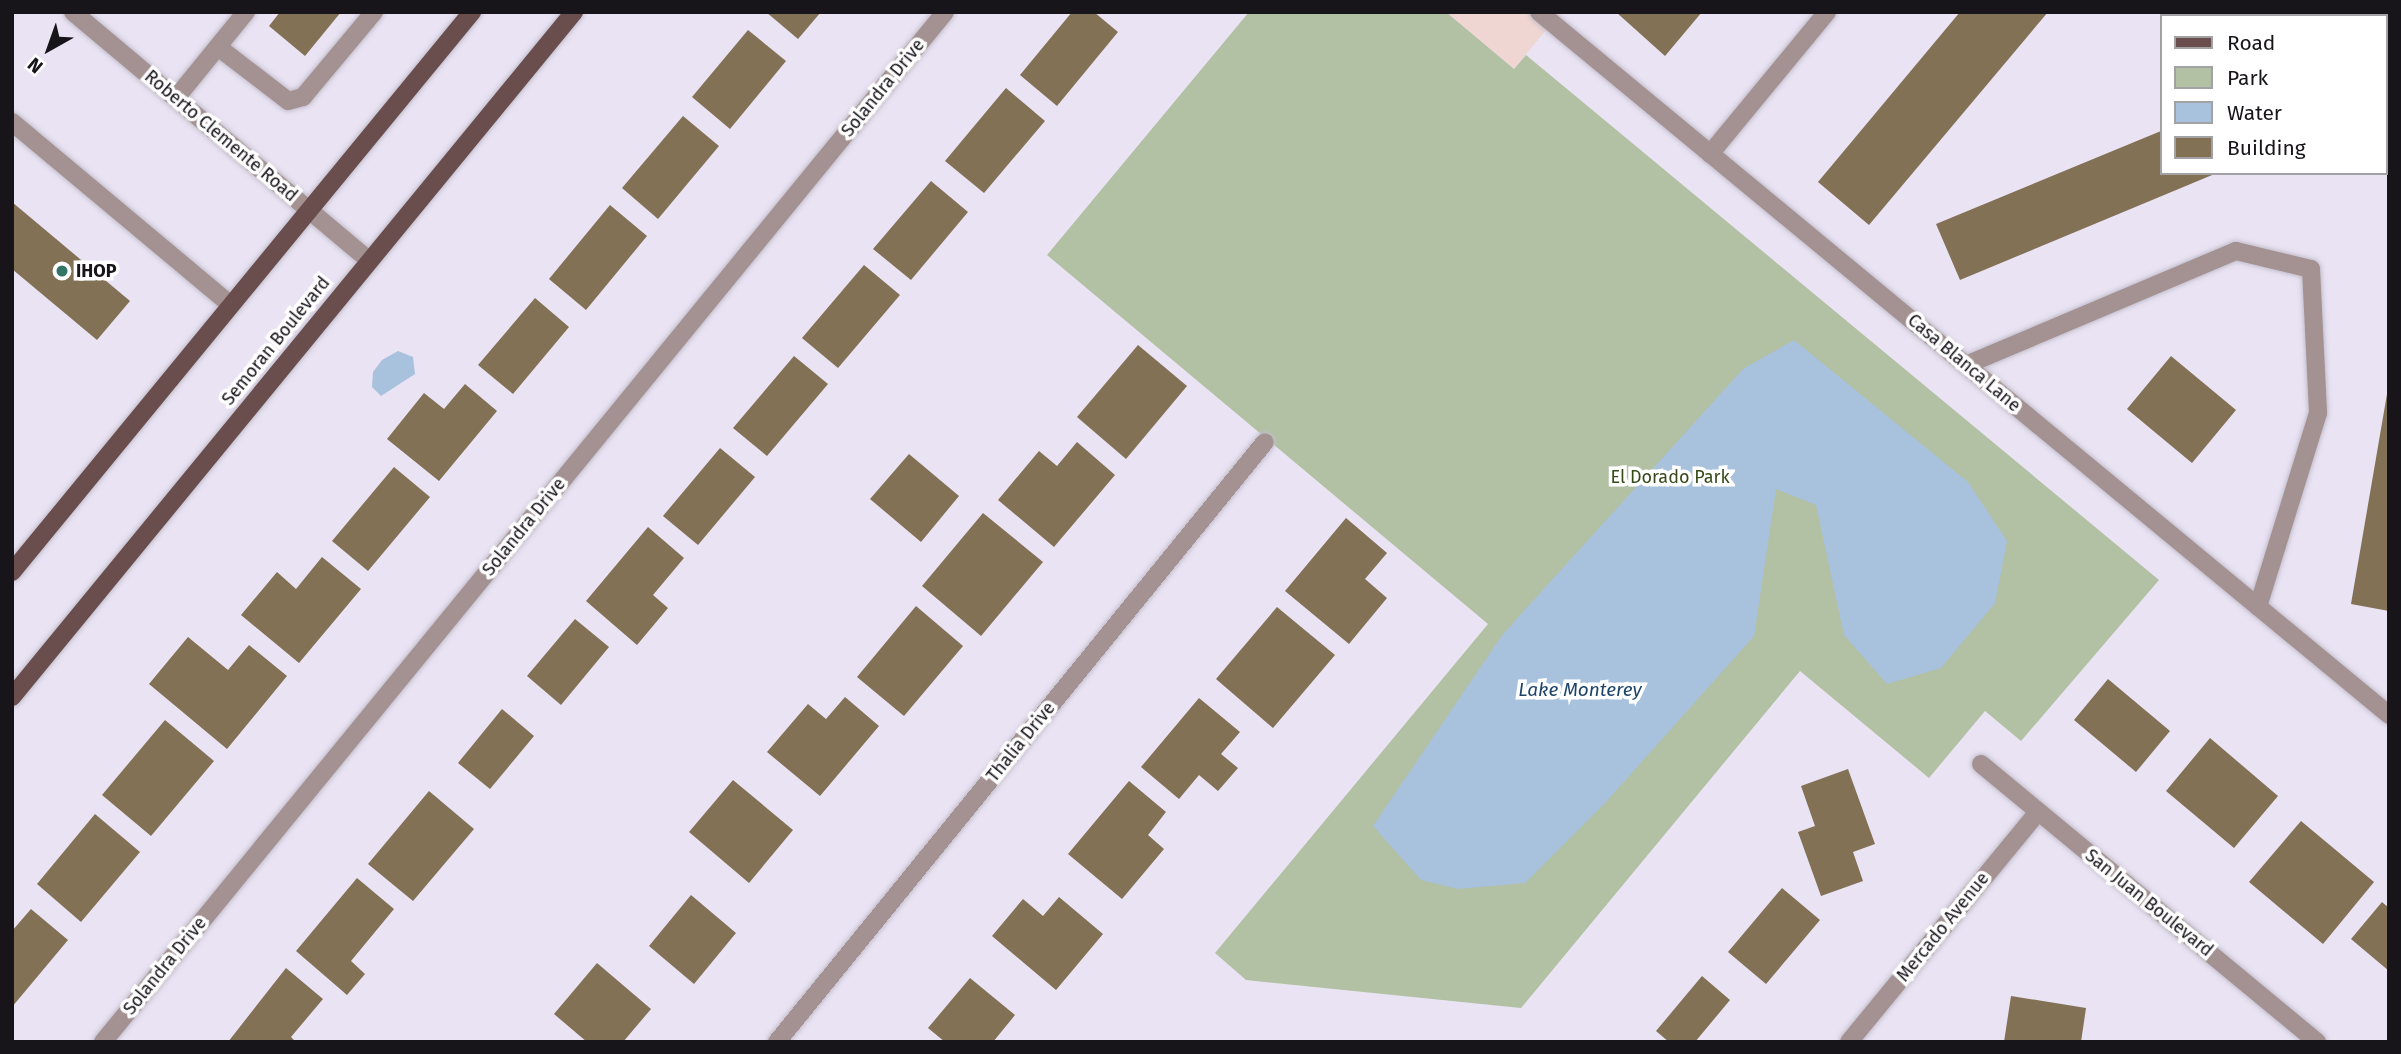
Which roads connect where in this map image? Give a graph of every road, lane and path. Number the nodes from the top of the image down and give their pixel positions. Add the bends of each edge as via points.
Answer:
1 (73, 12) edge
2 (246, 12) edge
3 (374, 12) edge
4 (472, 12) edge
5 (574, 12) edge
6 (945, 12) edge
7 (1539, 12) edge
8 (1827, 12) edge
9 (218, 47) junction
10 (176, 98) junction
11 (12, 122) edge
12 (1710, 154) junction
13 (309, 210) junction
14 (369, 260) junction
15 (231, 305) junction
16 (1966, 365) junction
17 (1265, 442) dead end
18 (12, 572) edge
19 (2258, 607) junction
20 (12, 697) edge
21 (2389, 715) edge
22 (1981, 764) dead end
23 (2038, 812) junction
24 (103, 1042) edge
25 (777, 1042) edge
26 (1849, 1042) edge
27 (2317, 1042) edge

1 - 10 street, Roberto Clemente Road
2 - 9 street
3 - 9 street via 303,97 288,101
4 - 13 main road
5 - 14 main road, Semoran Boulevard
6 - 24 street, Solandra Drive
7 - 12 street, Casa Blanca Lane
8 - 12 street
9 - 10 street
10 - 13 street, Roberto Clemente Road
11 - 15 street
12 - 16 street, Casa Blanca Lane
13 - 14 street, Roberto Clemente Road
13 - 15 main road
14 - 20 main road, Semoran Boulevard
15 - 18 main road
16 - 19 street, Casa Blanca Lane
16 - 19 street via 2235,251 2311,270 2318,413
17 - 25 street, Thalia Drive
19 - 21 street, Casa Blanca Lane
22 - 23 street, San Juan Boulevard
23 - 26 street, Mercado Avenue
23 - 27 street, San Juan Boulevard

